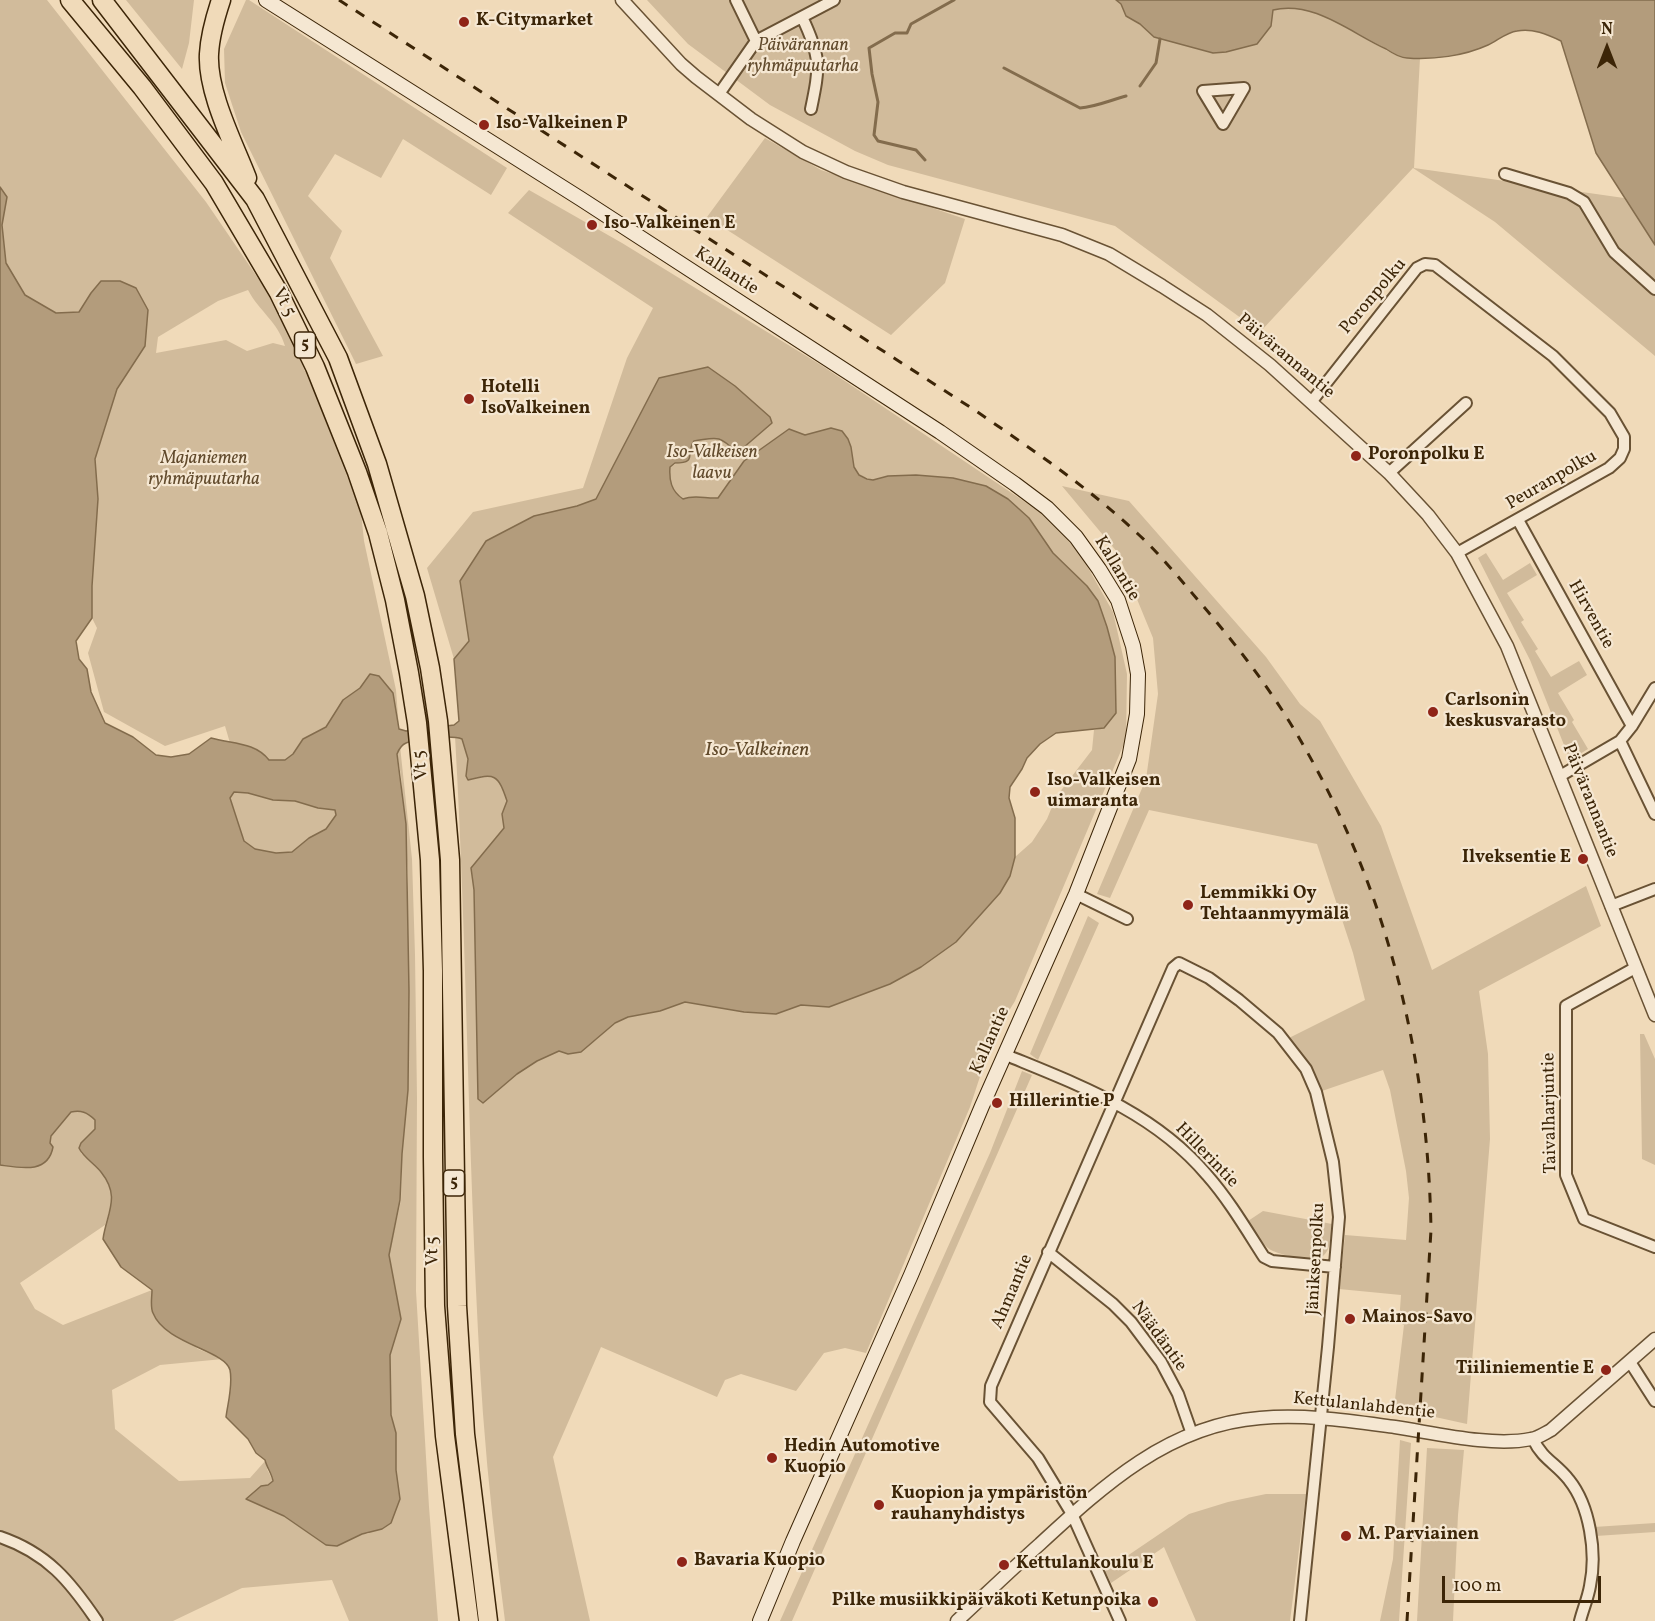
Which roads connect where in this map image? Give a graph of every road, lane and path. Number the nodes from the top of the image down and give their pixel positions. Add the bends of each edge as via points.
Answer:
1 (65, 0) edge
2 (69, 0) edge
3 (102, 0) edge
4 (222, 0) edge
5 (266, 0) edge
6 (622, 0) edge
7 (750, 0) edge
8 (834, 0) edge
9 (739, 4) edge
10 (802, 17) junction
11 (84, 18) junction
12 (756, 41) junction
13 (719, 94) junction
14 (811, 109) dead end
15 (1505, 174) dead end
16 (255, 199) junction
17 (1655, 289) edge
18 (1533, 340) joint
19 (1312, 401) junction
20 (1466, 403) dead end
21 (1389, 473) junction
22 (1518, 520) junction
23 (1457, 553) junction
24 (1655, 688) edge
25 (1632, 726) junction
26 (1620, 741) junction
27 (1560, 776) junction
28 (1655, 813) edge
29 (1655, 889) edge
30 (1076, 894) junction
31 (1611, 906) junction
32 (1127, 919) dead end
33 (1179, 963) joint
34 (1635, 968) junction
35 (1655, 1015) edge
36 (1006, 1055) junction
37 (1115, 1102) junction
38 (1655, 1248) edge
39 (1048, 1252) junction
40 (1335, 1267) junction
41 (1655, 1339) edge
42 (1630, 1362) junction
43 (1655, 1401) edge
44 (1321, 1417) junction
45 (1192, 1434) junction
46 (1533, 1439) junction
47 (1072, 1514) junction
48 (0, 1537) edge
49 (97, 1621) edge
50 (469, 1621) edge
51 (488, 1621) edge
52 (760, 1621) edge
53 (957, 1621) edge
54 (1120, 1621) edge
55 (1300, 1621) edge
56 (1580, 1621) edge

1 - 11 highway
2 - 11 highway, Vt 5 / 5
3 - 16 highway, Vt 5 / 5
4 - 16 highway via 211,37 210,72
5 - 30 main road, Kallantie via 940,432 1047,508 1076,537 1118,600 1138,674 1137,714 1129,759
6 - 13 street, Päivärannantie via 681,64
7 - 9 street
8 - 10 street
9 - 12 street
10 - 12 street
10 - 14 street via 818,56
11 - 50 highway, Vt 5 / 5 via 214,183 279,293 315,367 378,534 403,642 420,746 433,960 435,1306 445,1436
12 - 13 street
13 - 19 street, Päivärannantie via 804,152 846,172 903,192 1062,235 1109,254 1207,315
15 - 17 street via 1569,193 1584,202 1614,252
16 - 51 highway, Vt 5 / 5 via 338,358 377,464 415,596 430,668 441,744 450,860 457,1306 465,1434
18 - 19 street, Poronpolku via 1435,265 1425,264 1417,268
18 - 22 street, Peuranpolku via 1610,413 1624,437 1624,449 1610,468
19 - 21 street, Päivärannantie
20 - 21 street
21 - 23 street, Päivärannantie
22 - 23 street, Peuranpolku
22 - 25 street, Hirventie
23 - 27 street, Päivärannantie via 1508,646
24 - 25 street
25 - 26 street
26 - 27 street
26 - 28 street
27 - 31 street, Päivärannantie
29 - 31 street
30 - 32 street
30 - 36 main road, Kallantie
31 - 34 street, Päivärannantie
33 - 37 street, Ahmantie via 1173,968
33 - 40 street, Jäniksenpolku via 1239,1000 1278,1033 1306,1069 1316,1092 1333,1162 1339,1217
34 - 35 street, Päivärannantie
34 - 38 street, Taivalharjuntie via 1566,1006 1566,1175 1584,1219
36 - 37 street, Hillerintie
36 - 52 main road, Kallantie
37 - 39 street, Ahmantie
37 - 40 street, Hillerintie via 1153,1125 1206,1173 1264,1257
39 - 45 street, Näädäntie via 1131,1322 1161,1362
39 - 47 street, Ahmantie via 991,1386 990,1402 1038,1458
40 - 44 street, Jäniksenpolku
41 - 42 street, Kettulanlahdentie
42 - 43 street
42 - 46 street, Kettulanlahdentie via 1551,1430
44 - 45 street, Kettulanlahdentie via 1257,1418
44 - 46 street, Kettulanlahdentie via 1481,1439
44 - 55 street, Jäniksenpolku
45 - 47 street, Kettulanlahdentie via 1136,1462
46 - 56 street via 1539,1453 1569,1480 1583,1503 1592,1545 1591,1584
47 - 53 street, Kettulanlahdentie
47 - 54 street, Ahmantie
48 - 49 street via 21,1545 56,1569

